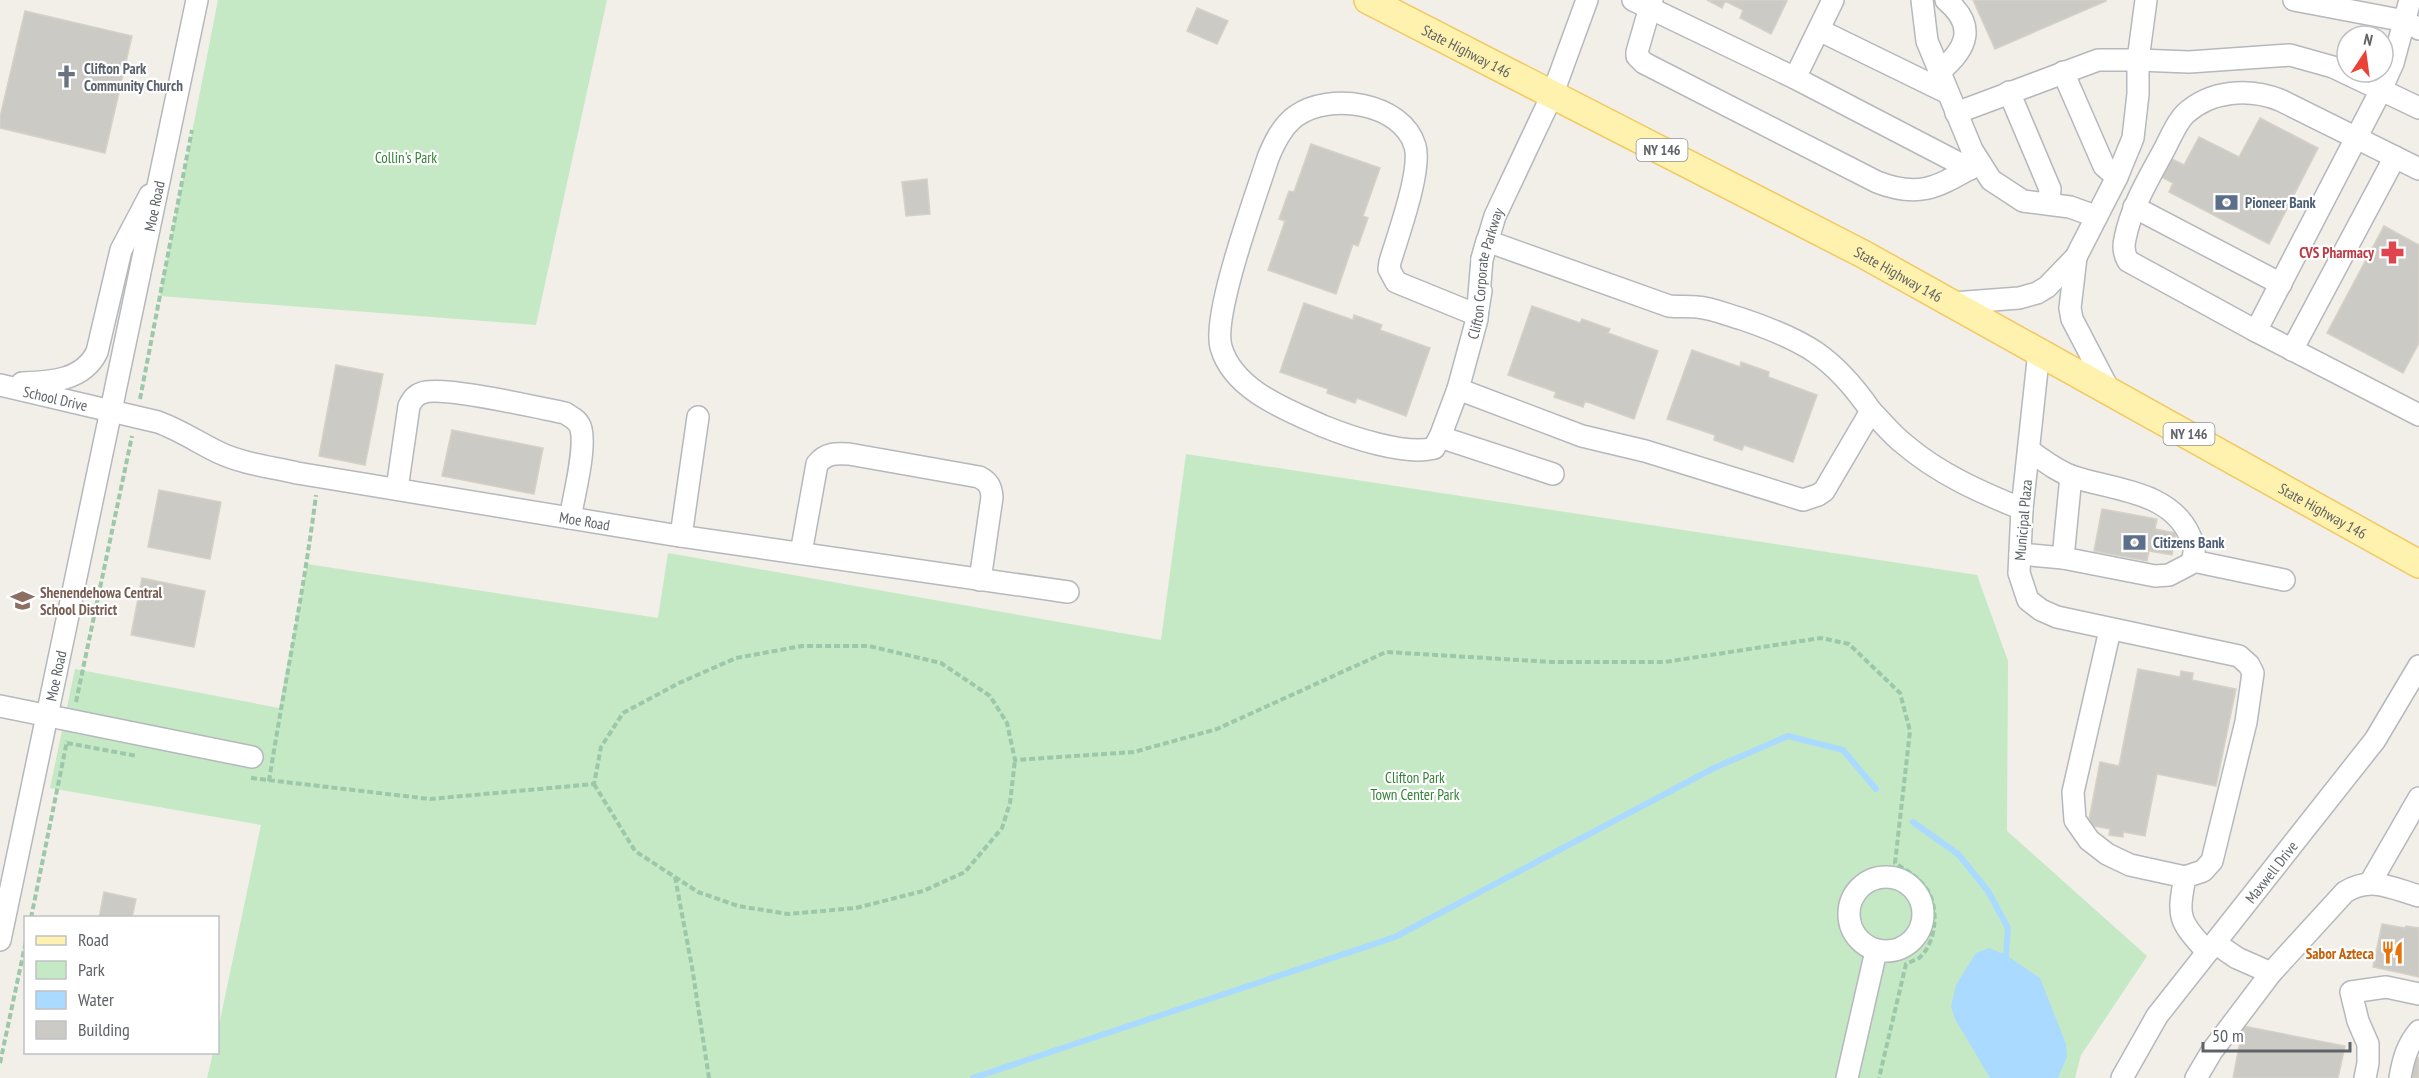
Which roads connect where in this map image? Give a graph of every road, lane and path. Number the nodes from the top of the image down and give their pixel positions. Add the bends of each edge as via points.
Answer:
1 (197, 0) edge
2 (1368, 0) edge
3 (1587, 0) edge
4 (1833, 0) edge
5 (1922, 0) edge
6 (1946, 0) edge
7 (2146, 0) edge
8 (2294, 0) edge
9 (2410, 0) edge
10 (1645, 2) edge
11 (2412, 25) edge
12 (1819, 30) junction
13 (2138, 60) junction
14 (1939, 72) junction
15 (2063, 72) junction
16 (1795, 78) junction
17 (2381, 90) junction
18 (2009, 92) junction
19 (1553, 93) junction
20 (1948, 93) junction
21 (2419, 108) edge
22 (1956, 113) junction
23 (193, 128) dead end
24 (2357, 137) junction
25 (2395, 157) junction
26 (1975, 166) junction
27 (2419, 169) edge
28 (160, 176) junction
29 (2117, 177) junction
30 (2049, 203) junction
31 (2134, 207) junction
32 (2095, 216) junction
33 (1484, 250) junction
34 (2076, 257) junction
35 (2281, 284) junction
36 (1953, 303) junction
37 (1477, 315) junction
38 (2256, 331) junction
39 (2292, 350) junction
40 (2039, 351) junction
41 (0, 384) edge
42 (1458, 389) junction
43 (2109, 390) junction
44 (1871, 411) junction
45 (112, 412) junction
46 (2419, 415) edge
47 (136, 417) junction
48 (698, 417) dead end
49 (1440, 437) junction
50 (2030, 451) junction
51 (1553, 474) dead end
52 (319, 476) junction
53 (2071, 476) junction
54 (397, 489) junction
55 (2022, 509) junction
56 (570, 518) junction
57 (681, 536) junction
58 (801, 553) junction
59 (2020, 554) junction
60 (2063, 558) junction
61 (2193, 561) junction
62 (2419, 564) edge
63 (980, 579) junction
64 (2284, 579) dead end
65 (1068, 592) dead end
66 (2109, 630) junction
67 (2419, 666) edge
68 (0, 706) edge
69 (47, 716) junction
70 (72, 721) junction
71 (67, 743) junction
72 (145, 758) dead end
73 (1015, 760) junction
74 (249, 767) joint
75 (269, 781) junction
76 (594, 784) junction
77 (2419, 798) edge
78 (675, 877) junction
79 (2185, 877) junction
80 (2370, 883) junction
81 (2419, 896) edge
82 (30, 916) edge
83 (0, 940) edge
84 (2211, 947) junction
85 (24, 950) edge
86 (1876, 951) dead end
87 (2271, 973) junction
88 (2419, 994) edge
89 (2419, 1031) edge
90 (0, 1063) edge
91 (709, 1078) edge
92 (1847, 1078) edge
93 (1879, 1078) edge
94 (2122, 1078) edge
95 (2196, 1078) edge
96 (2365, 1078) edge
97 (2400, 1078) edge

1 - 28 street, Moe Road
2 - 19 main road, State Highway 146 / NY 146
3 - 19 street, Clifton Corporate Parkway
4 - 12 street
5 - 14 street via 1927,41
6 - 14 street via 1961,15 1964,45
7 - 13 street
8 - 11 street
9 - 11 street
10 - 16 street
10 - 26 street via 1637,52 1644,63 1856,171 1890,187 1922,190
11 - 17 street
12 - 16 street
12 - 20 street
13 - 15 street via 2098,60
13 - 17 street via 2189,62 2290,55 2332,67
13 - 29 street via 2133,138
14 - 20 street
15 - 18 street
15 - 29 street via 2104,166
16 - 26 street
17 - 21 street
17 - 24 street
18 - 22 street
18 - 30 street via 2050,189
19 - 33 street, Clifton Corporate Parkway via 1495,216
19 - 36 main road, State Highway 146 / NY 146
20 - 22 street
22 - 26 street
23 - 47 path
24 - 25 street
24 - 31 street via 2263,93 2231,93 2203,102 2184,115
24 - 35 street
25 - 27 street
25 - 39 street
26 - 30 street via 2023,201
28 - 41 street via 121,250 93,361 76,374 50,382
28 - 45 street, Moe Road
29 - 32 street
30 - 32 street
31 - 35 street
31 - 38 street via 2124,239 2128,261
32 - 34 street
33 - 37 street, Clifton Corporate Parkway
33 - 44 street via 1669,306 1712,310 1781,332 1827,359
34 - 36 street via 2037,293
34 - 43 street via 2072,319
35 - 38 street
36 - 40 main road, State Highway 146 / NY 146
37 - 42 street, Clifton Corporate Parkway
37 - 49 street, Clifton Corporate Parkway via 1404,286 1391,275 1390,262 1417,163 1407,130 1384,112 1355,105 1318,106 1296,116 1276,140 1264,168 1228,288 1219,335 1222,349 1243,381 1268,400 1333,429 1423,451 1434,448
38 - 39 street
39 - 46 street
40 - 43 main road, State Highway 146 / NY 146
40 - 50 street, Municipal Plaza
41 - 45 street, School Drive
42 - 44 street via 1588,437 1803,500 1824,491
42 - 49 street, Clifton Corporate Parkway
43 - 62 main road, State Highway 146 / NY 146
44 - 55 street via 1903,444 1934,467
45 - 47 street, Moe Road
45 - 69 street, Moe Road
47 - 52 street, Moe Road via 180,430 239,460
47 - 70 path
48 - 57 street
49 - 51 street
50 - 53 street
50 - 55 street, Municipal Plaza
52 - 54 street, Moe Road
52 - 75 path
53 - 60 street
53 - 61 street via 2160,502 2187,527 2195,550
54 - 56 street, Moe Road
54 - 56 street via 409,406 421,393 446,391 565,413 576,420 581,442
55 - 59 street, Municipal Plaza
56 - 57 street, Moe Road
57 - 58 street, Moe Road
58 - 63 street, Moe Road
58 - 63 street via 817,464 833,453 849,454 985,480 992,497
59 - 60 street
59 - 66 street, Municipal Plaza via 2019,573 2028,600 2057,617
60 - 61 street via 2155,576 2169,575
61 - 64 street
63 - 65 street, Moe Road
66 - 79 street via 2073,792 2075,820 2089,840 2106,854 2130,865
66 - 79 street, Municipal Plaza via 2239,656 2253,673 2246,722 2212,861 2203,871
67 - 84 street, Maxwell Drive via 2375,740
68 - 69 street
69 - 70 street
69 - 83 street, Moe Road
70 - 71 path
70 - 74 street
71 - 72 path
71 - 82 path
73 - 76 path via 1007,723 990,696 941,663 869,646 802,646 736,658 623,713 601,747
73 - 78 path via 1010,803 1002,828 965,872 923,891 856,909 788,914 738,906 698,892
73 - 93 path via 1134,752 1217,729 1386,652 1552,662 1665,662 1821,638 1849,644 1900,693 1910,731 1895,863 1927,888 1934,911 1930,941 1919,957 1906,964
74 - 75 path
75 - 76 path via 430,799
76 - 78 path via 635,851
77 - 80 street
78 - 91 path
79 - 84 street via 2179,908 2183,921
80 - 81 street
80 - 87 street via 2345,892
84 - 87 street
84 - 94 street, Maxwell Drive via 2157,1016
85 - 90 path
86 - 92 street
87 - 95 street
88 - 96 street via 2386,987 2351,992 2368,1044
89 - 97 street via 2404,1055

